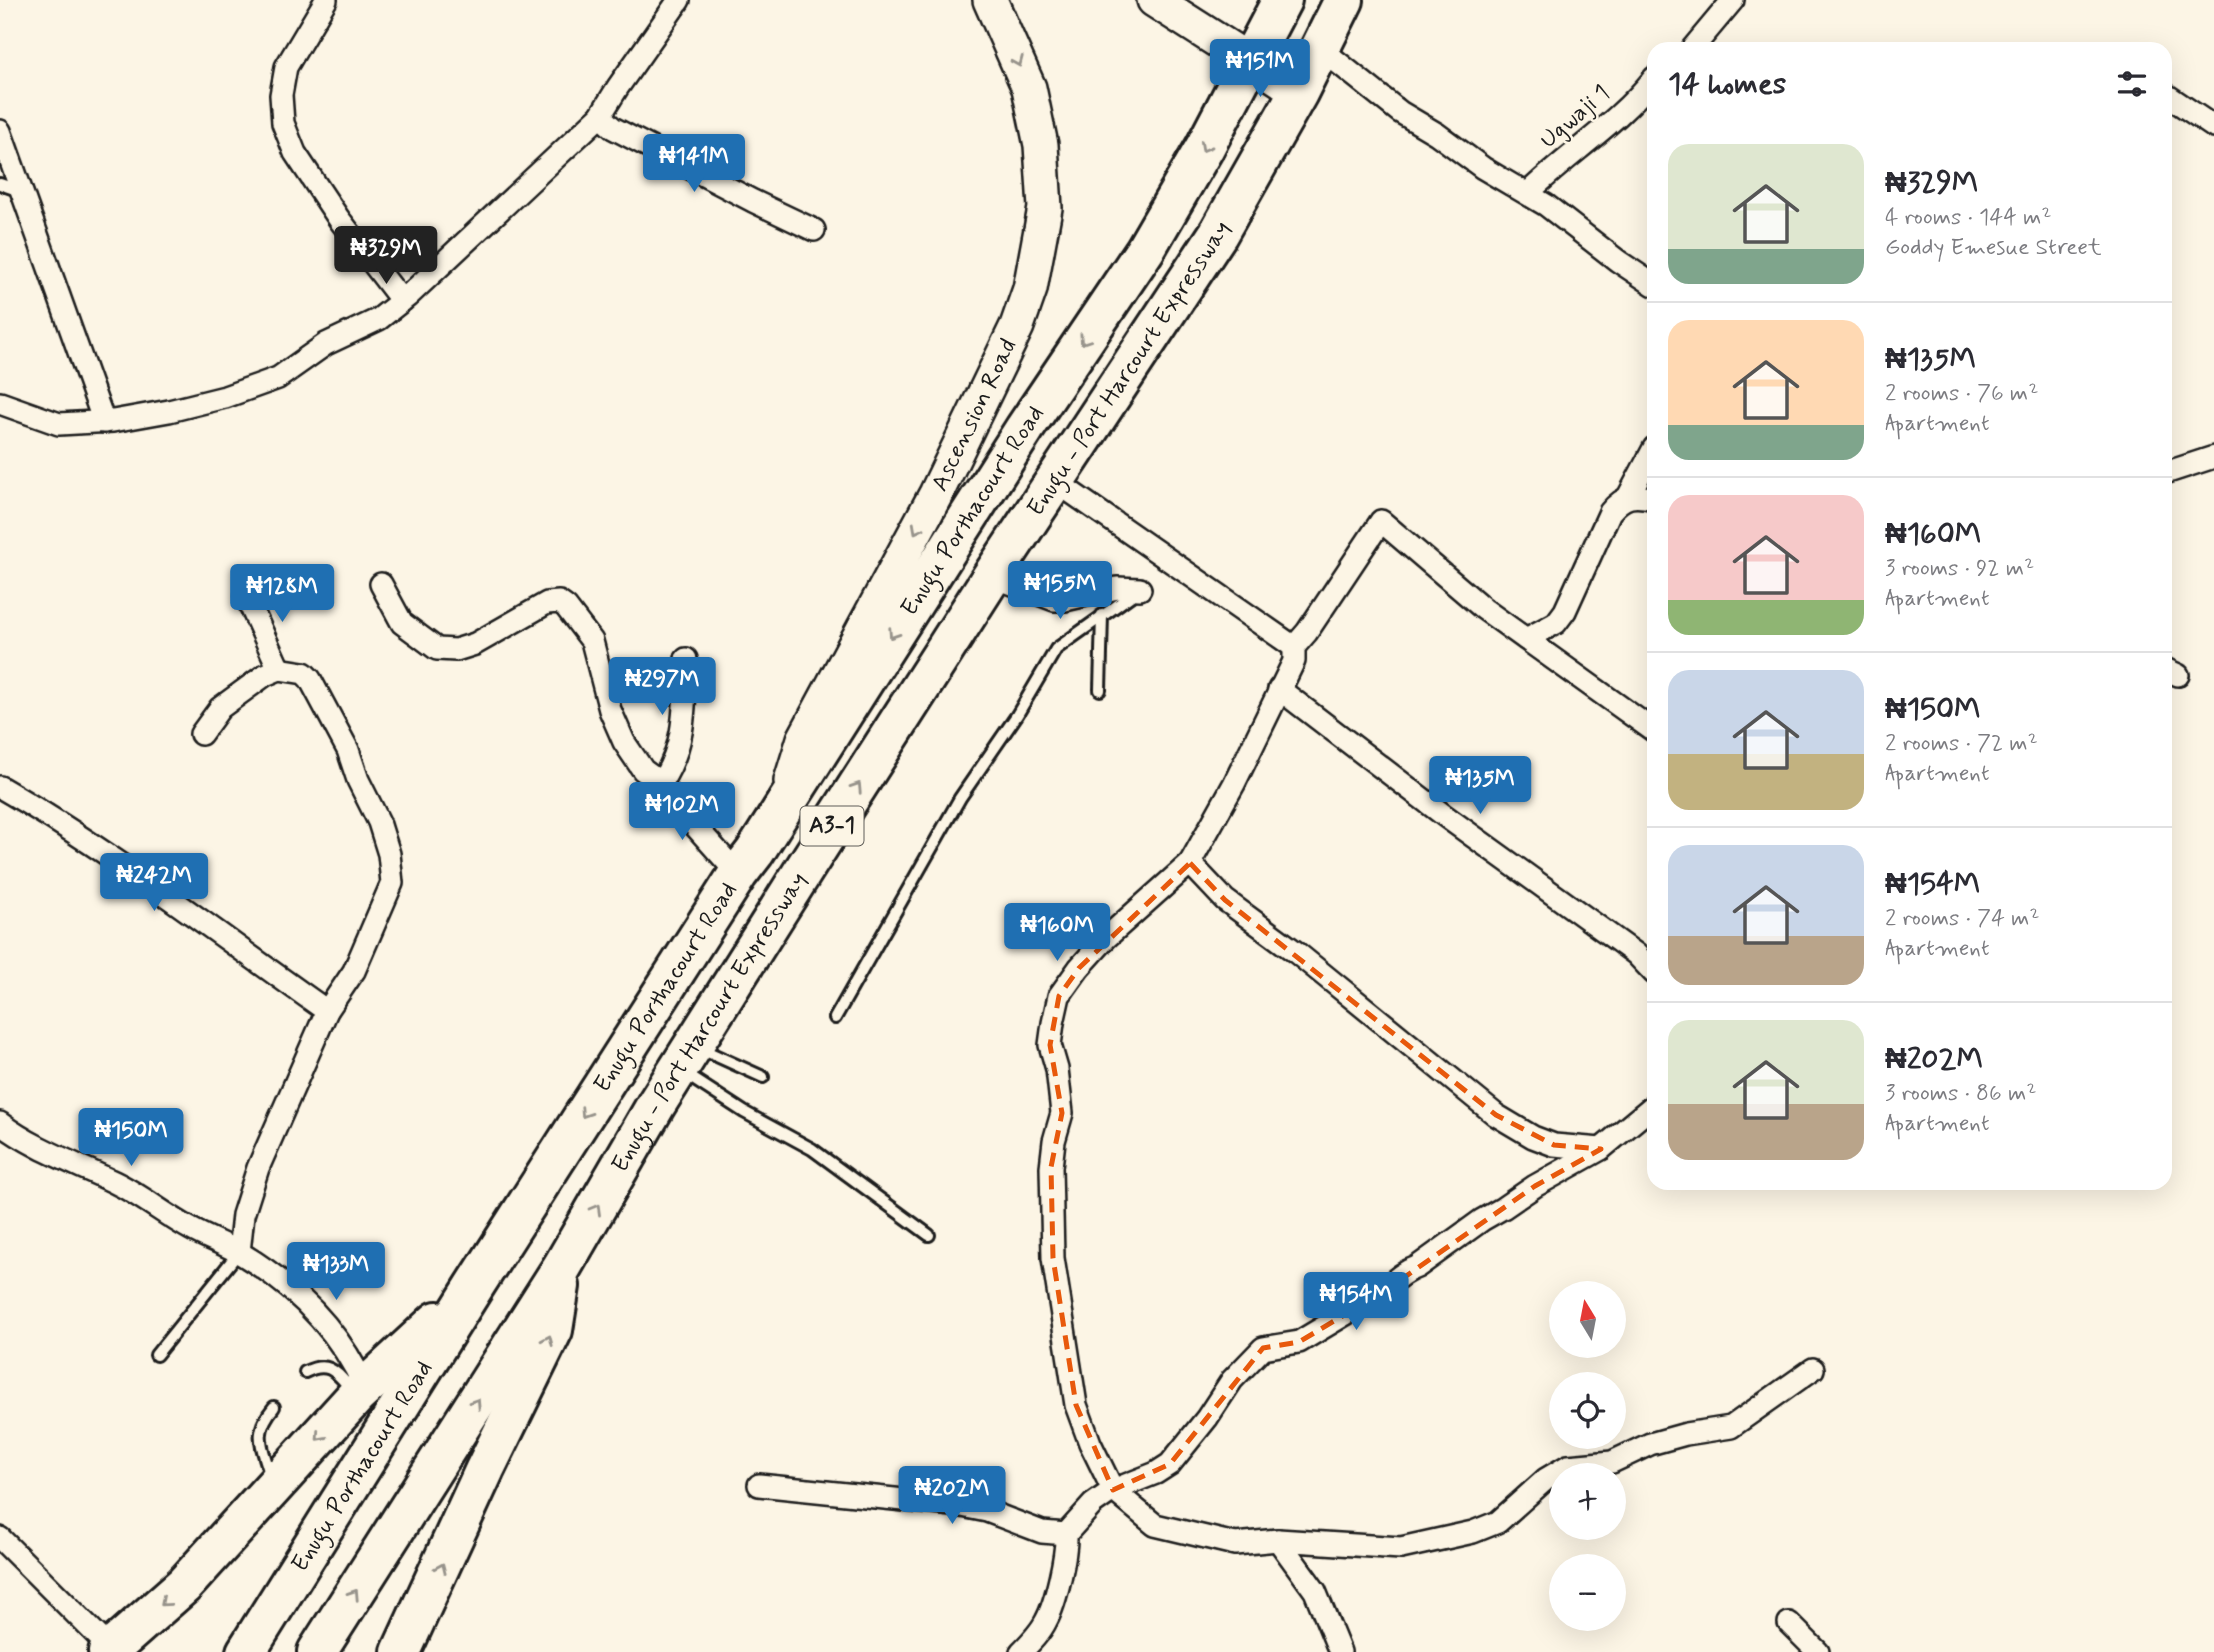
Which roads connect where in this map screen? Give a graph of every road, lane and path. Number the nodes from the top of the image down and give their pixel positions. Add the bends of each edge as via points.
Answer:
1 (326, 0) edge
2 (679, 0) edge
3 (990, 0) edge
4 (1154, 0) edge
5 (1282, 0) edge
6 (1344, 0) edge
7 (1733, 0) edge
8 (1698, 42) edge
9 (1321, 49) junction
10 (1251, 62) junction
11 (1647, 85) edge
12 (1298, 93) junction
13 (2172, 99) edge
14 (600, 116) junction
15 (2214, 127) edge
16 (0, 131) edge
17 (0, 184) edge
18 (23, 192) junction
19 (1528, 193) junction
20 (814, 230) dead end
21 (1647, 280) edge
22 (402, 301) junction
23 (0, 403) edge
24 (104, 422) junction
25 (2214, 457) edge
26 (1647, 461) edge
27 (2172, 471) edge
28 (1055, 481) junction
29 (1629, 495) junction
30 (1647, 498) edge
31 (992, 576) junction
32 (381, 584) dead end
33 (1140, 589) joint
34 (246, 596) dead end
35 (1101, 615) junction
36 (1526, 639) junction
37 (1294, 647) junction
38 (686, 659) dead end
39 (279, 669) junction
40 (1279, 689) junction
41 (1100, 690) dead end
42 (1647, 727) edge
43 (201, 734) dead end
44 (661, 783) junction
45 (0, 787) edge
46 (782, 807) junction
47 (1190, 863) junction
48 (738, 874) junction
49 (1647, 966) edge
50 (327, 1011) junction
51 (835, 1018) dead end
52 (686, 1057) junction
53 (763, 1077) dead end
54 (1647, 1111) edge
55 (0, 1123) edge
56 (1601, 1149) junction
57 (929, 1235) dead end
58 (239, 1252) junction
59 (562, 1267) junction
60 (474, 1287) junction
61 (156, 1355) dead end
62 (1813, 1369) dead end
63 (305, 1372) dead end
64 (361, 1392) junction
65 (274, 1407) dead end
66 (759, 1486) dead end
67 (274, 1487) junction
68 (1125, 1491) junction
69 (1066, 1534) junction
70 (0, 1538) edge
71 (1278, 1539) junction
72 (1789, 1623) dead end
73 (110, 1651) edge
74 (246, 1652) edge
75 (317, 1652) edge
76 (401, 1652) edge
77 (1021, 1652) edge
78 (1340, 1652) edge
79 (1818, 1652) edge

1 - 22 street via 286,67 283,123 295,153 339,219
2 - 14 street
3 -> 46 main road, Ascension Road via 1029,88 1041,145 1045,208 1030,289 1017,326 936,495 804,739
4 - 10 main road
5 - 10 highway, Enugu Porthacourt Road / A3-1
6 - 9 highway, Enugu - Port Harcourt Expressway / A3-1
7 - 8 street
9 - 12 highway, Enugu - Port Harcourt Expressway / A3-1
9 - 19 street via 1400,112 1483,169
10 - 12 street
10 -> 46 highway, Enugu Porthacourt Road / A3-1 via 1145,250
11 - 19 street, Ugwaji 1
12 - 28 highway, Enugu - Port Harcourt Expressway / A3-1 via 1219,234
13 - 15 street
14 - 20 street via 625,134
14 - 22 street
16 - 18 street
17 - 18 lane
18 - 24 street
19 - 21 street
22 - 24 street via 370,325 326,344 278,378 225,397
23 - 24 street via 59,424
25 - 27 street
26 - 29 street
28 - 31 highway, Enugu - Port Harcourt Expressway / A3-1
28 - 37 street
29 - 30 street
29 - 36 street via 1610,512 1561,617
31 - 33 street via 1054,600 1117,588
52 -> 31 highway, Enugu - Port Harcourt Expressway / A3-1
32 - 44 street via 402,623 438,649 475,644 547,603 559,602 592,641 610,710 624,742 643,770
33 - 35 lane
34 - 39 street
35 - 41 lane
35 - 51 lane via 1056,649 960,798
36 - 37 street via 1381,521
36 - 42 street
37 - 40 street via 1294,661
38 - 44 street via 683,727 672,765
39 - 43 street via 220,708
39 - 50 street via 304,673 310,679 348,750 389,854 392,883 386,901 354,971
40 - 47 street
40 - 49 street
44 - 48 street
45 - 50 street via 58,821
46 - 48 highway, Enugu Porthacourt Road / A3-1
47 - 56 street via 1225,900 1496,1115 1554,1145
47 - 68 street via 1079,968 1059,996 1050,1045 1062,1113 1051,1167 1053,1258 1076,1405 1090,1443
48 -> 60 highway, Enugu Porthacourt Road / A3-1
50 - 58 street via 254,1179 243,1214
52 - 53 lane
52 - 57 lane via 744,1112 812,1149
59 -> 52 highway, Enugu - Port Harcourt Expressway / A3-1
54 - 56 street
55 - 58 street
56 - 68 street via 1535,1185 1417,1267 1406,1270 1386,1290 1299,1342 1263,1348 1170,1464
58 - 61 lane
58 - 64 street via 325,1320 349,1354
75 -> 59 highway, Enugu - Port Harcourt Expressway / A3-1
76 -> 59 highway via 553,1330
60 - 64 highway
60 - 74 highway, Enugu Porthacourt Road / A3-1
62 - 71 street via 1731,1427 1650,1444 1612,1462 1568,1466 1546,1479 1498,1522 1473,1532 1391,1548
63 - 64 lane via 317,1366 335,1371
64 -> 67 highway
65 - 67 lane via 262,1422 260,1434
66 - 69 street via 962,1506 1042,1532
67 -> 73 highway via 184,1585
68 - 69 street via 1093,1504
68 - 71 street via 1155,1525 1235,1544
69 - 77 street via 1067,1548 1046,1622
70 - 73 street
71 - 78 street via 1315,1591
72 - 79 street

